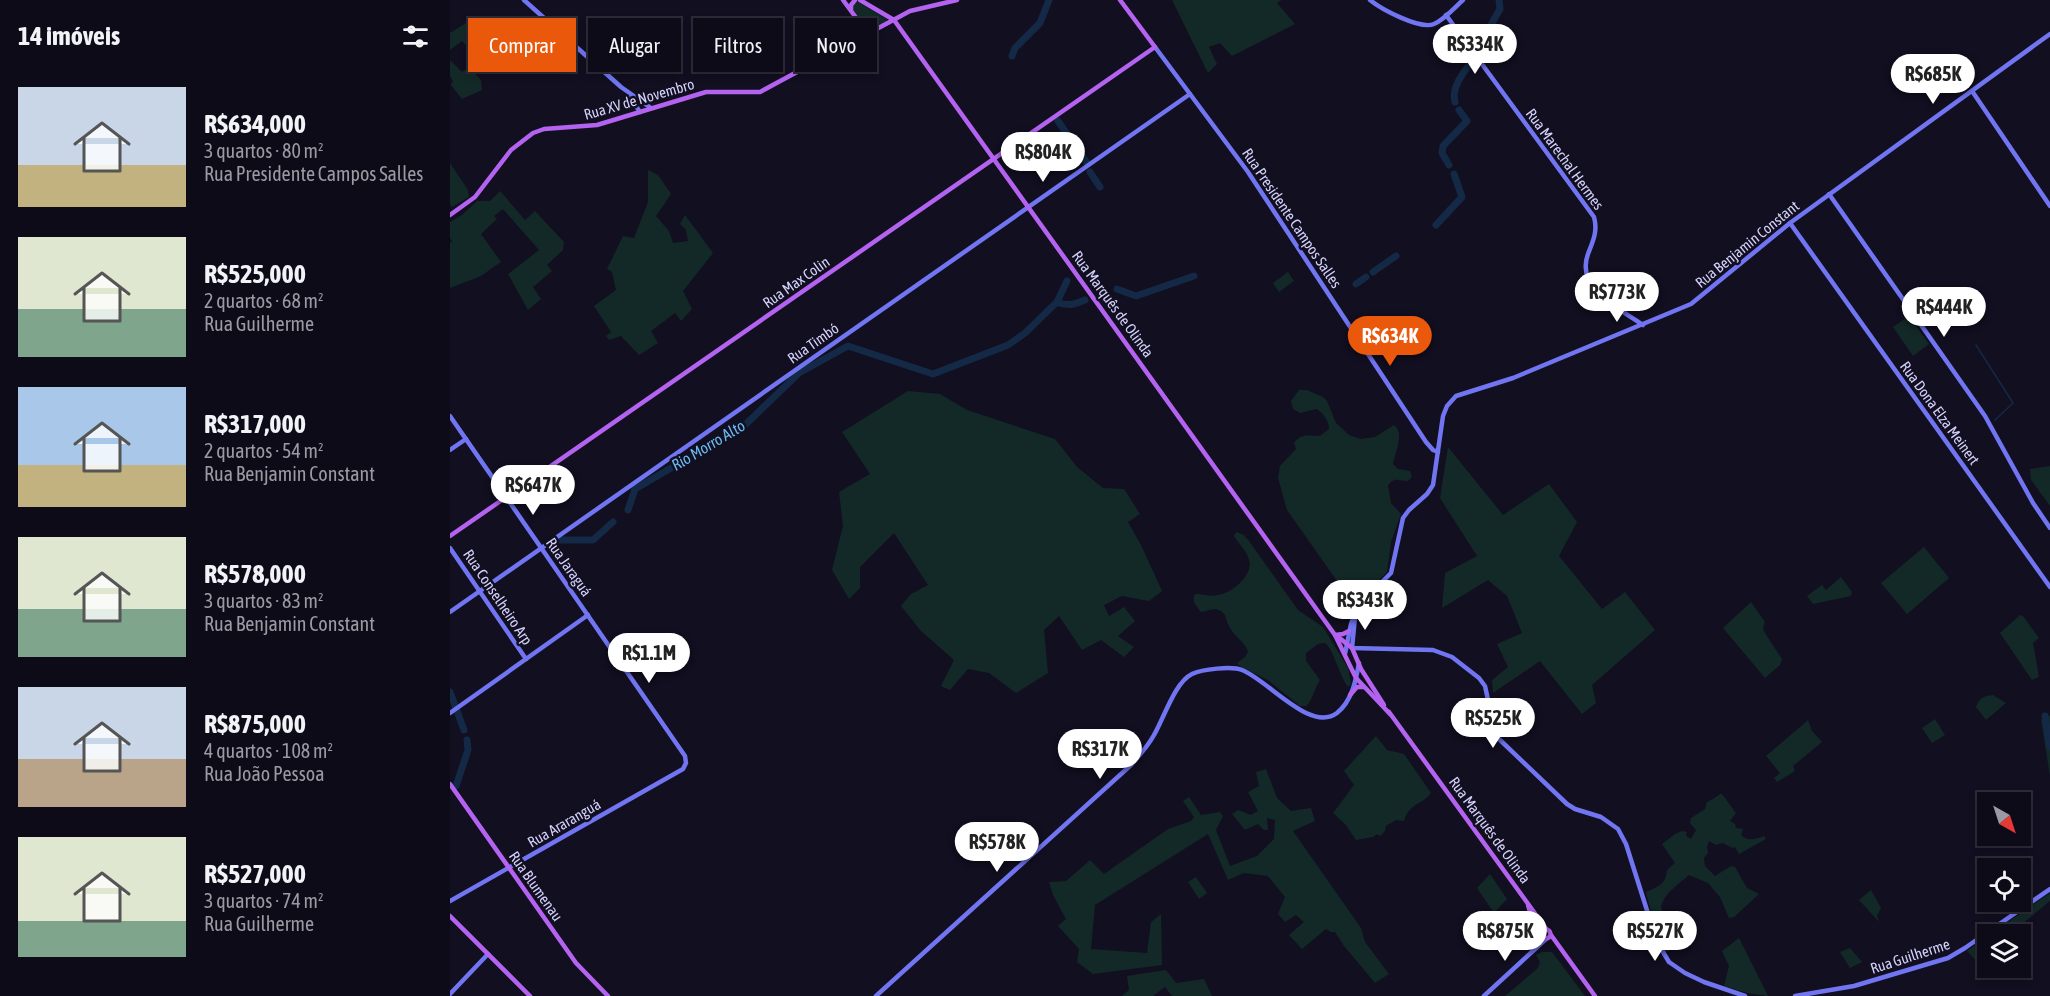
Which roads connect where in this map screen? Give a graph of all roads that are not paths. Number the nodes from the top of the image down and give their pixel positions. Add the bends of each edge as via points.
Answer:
1 (524, 0) edge
2 (843, 0) edge
3 (855, 0) edge
4 (860, 0) edge
5 (957, 0) edge
6 (1120, 0) edge
7 (1370, 0) edge
8 (1463, 0) edge
9 (852, 12) junction
10 (1446, 15) junction
11 (856, 18) edge
12 (894, 20) junction
13 (877, 29) edge
14 (2050, 34) edge
15 (1155, 47) junction
16 (796, 72) edge
17 (621, 87) junction
18 (1972, 90) junction
19 (1190, 94) junction
20 (651, 108) junction
21 (640, 112) junction
22 (994, 159) junction
23 (1829, 194) junction
24 (2050, 206) edge
25 (1028, 207) junction
26 (450, 215) edge
27 (1790, 223) junction
28 (1643, 325) junction
29 (450, 417) edge
30 (466, 439) junction
31 (450, 450) edge
32 (1438, 452) junction
33 (506, 497) junction
34 (2050, 528) edge
35 (450, 536) edge
36 (450, 548) edge
37 (541, 548) junction
38 (2050, 587) edge
39 (480, 591) junction
40 (1355, 611) junction
41 (450, 612) edge
42 (588, 615) junction
43 (1349, 631) junction
44 (1335, 635) junction
45 (1347, 644) junction
46 (1352, 648) junction
47 (1364, 649) junction
48 (1345, 654) junction
49 (1356, 656) junction
50 (526, 659) junction
51 (1359, 663) junction
52 (1351, 668) junction
53 (1356, 678) junction
54 (1364, 687) junction
55 (1350, 695) junction
56 (450, 713) edge
57 (1390, 714) junction
58 (686, 763) joint
59 (450, 784) edge
60 (509, 868) junction
61 (2050, 889) edge
62 (450, 901) edge
63 (1528, 902) junction
64 (450, 916) edge
65 (1531, 917) junction
66 (1539, 918) junction
67 (1547, 935) junction
68 (488, 954) junction
69 (450, 994) edge
70 (530, 996) edge
71 (608, 996) edge
72 (876, 996) edge
73 (1484, 996) edge
74 (1595, 996) edge
75 (1745, 996) edge
76 (1795, 996) edge

1 - 17 street
2 - 9 main road
3 - 9 main road
4 - 12 main road, Rua Marquês de Olinda
5 - 12 main road, Rua XV de Novembro via 919,8
6 - 15 main road, Rua Presidente Campos Salles
7 - 10 street via 1424,26 1435,24
8 - 10 street
9 - 11 main road
10 - 28 street, Rua Marechal Hermes via 1594,218 1595,235 1585,264 1590,285
12 - 13 main road, Rua XV de Novembro
12 - 22 main road, Rua Marquês de Olinda
14 - 18 street, Rua Benjamin Constant
15 - 19 street, Rua Presidente Campos Salles
15 - 22 main road, Rua Max Colin
16 - 20 main road, Rua XV de Novembro via 759,92 710,92
17 - 20 street
17 - 21 street
18 - 23 street, Rua Benjamin Constant
18 - 24 street
19 - 25 street, Rua Timbó
19 - 32 street, Rua Presidente Campos Salles via 1248,172 1426,442
20 - 21 main road, Rua XV de Novembro
21 - 26 main road, Rua XV de Novembro via 592,126 544,129 527,136 511,150 475,198
22 - 25 main road, Rua Marquês de Olinda
22 - 33 main road, Rua Max Colin
23 - 27 street, Rua Benjamin Constant
23 - 34 street via 1985,416
25 - 37 street, Rua Timbó
25 - 44 main road, Rua Marquês de Olinda
27 - 28 street, Rua Benjamin Constant via 1695,302
27 - 38 street, Rua Dona Elza Meinert
28 - 32 street, Rua Benjamin Constant via 1513,378 1456,396 1443,416
29 - 30 street, Rua Jaraguá
30 - 31 street
30 - 33 street, Rua Jaraguá
32 - 40 street, Rua Benjamin Constant via 1433,485 1401,522 1391,573
33 - 35 main road, Rua Max Colin
33 - 37 street, Rua Jaraguá
36 - 39 street, Rua Conselheiro Arp
37 - 39 street, Rua Timbó
37 - 42 street, Rua Jaraguá
39 - 41 street, Rua Timbó
39 - 50 street, Rua Conselheiro Arp
40 - 43 street, Rua Benjamin Constant
40 - 46 street
42 - 50 street
42 - 58 street, Rua Jaraguá via 685,756
43 - 44 main road
43 - 45 street, Rua Benjamin Constant
44 - 45 main road, Rua Marquês de Olinda
44 - 48 main road, Rua Marquês de Olinda
45 - 46 main road, Rua Marquês de Olinda
45 - 48 street, Rua Benjamin Constant
46 - 47 street
46 - 48 main road
46 - 49 main road, Rua Marquês de Olinda
47 - 49 street
47 - 75 street via 1438,651 1456,659 1479,678 1487,690 1499,739 1567,804 1607,820 1620,833 1665,957 1685,973
48 - 52 main road, Rua Marquês de Olinda
49 - 51 main road, Rua Marquês de Olinda
50 - 56 street
51 - 52 main road
51 - 53 street
51 - 57 main road, Rua Marquês de Olinda
52 - 53 main road, Rua Marquês de Olinda
52 - 55 street
53 - 54 main road, Rua Marquês de Olinda
53 - 55 street
54 - 55 main road via 1357,687
54 - 57 main road, Rua Marquês de Olinda
55 - 72 street via 1334,715 1315,718 1238,669 1204,670 1189,676 1179,685 1148,744 1120,777
57 - 63 main road, Rua Marquês de Olinda
58 - 60 street, Rua Araranguá via 683,769
59 - 60 main road, Rua Blumenau
60 - 62 street, Rua Araranguá
60 - 71 main road, Rua Blumenau via 576,963
61 - 76 street, Rua Guilherme via 1948,958 1854,986
63 - 65 main road, Rua Marquês de Olinda
63 - 66 main road, Rua Marquês de Olinda
64 - 68 main road
65 - 66 main road
65 - 67 main road, Rua Marquês de Olinda
66 - 67 main road, Rua Marquês de Olinda
67 - 73 street
67 - 74 main road
68 - 69 street
68 - 70 main road

